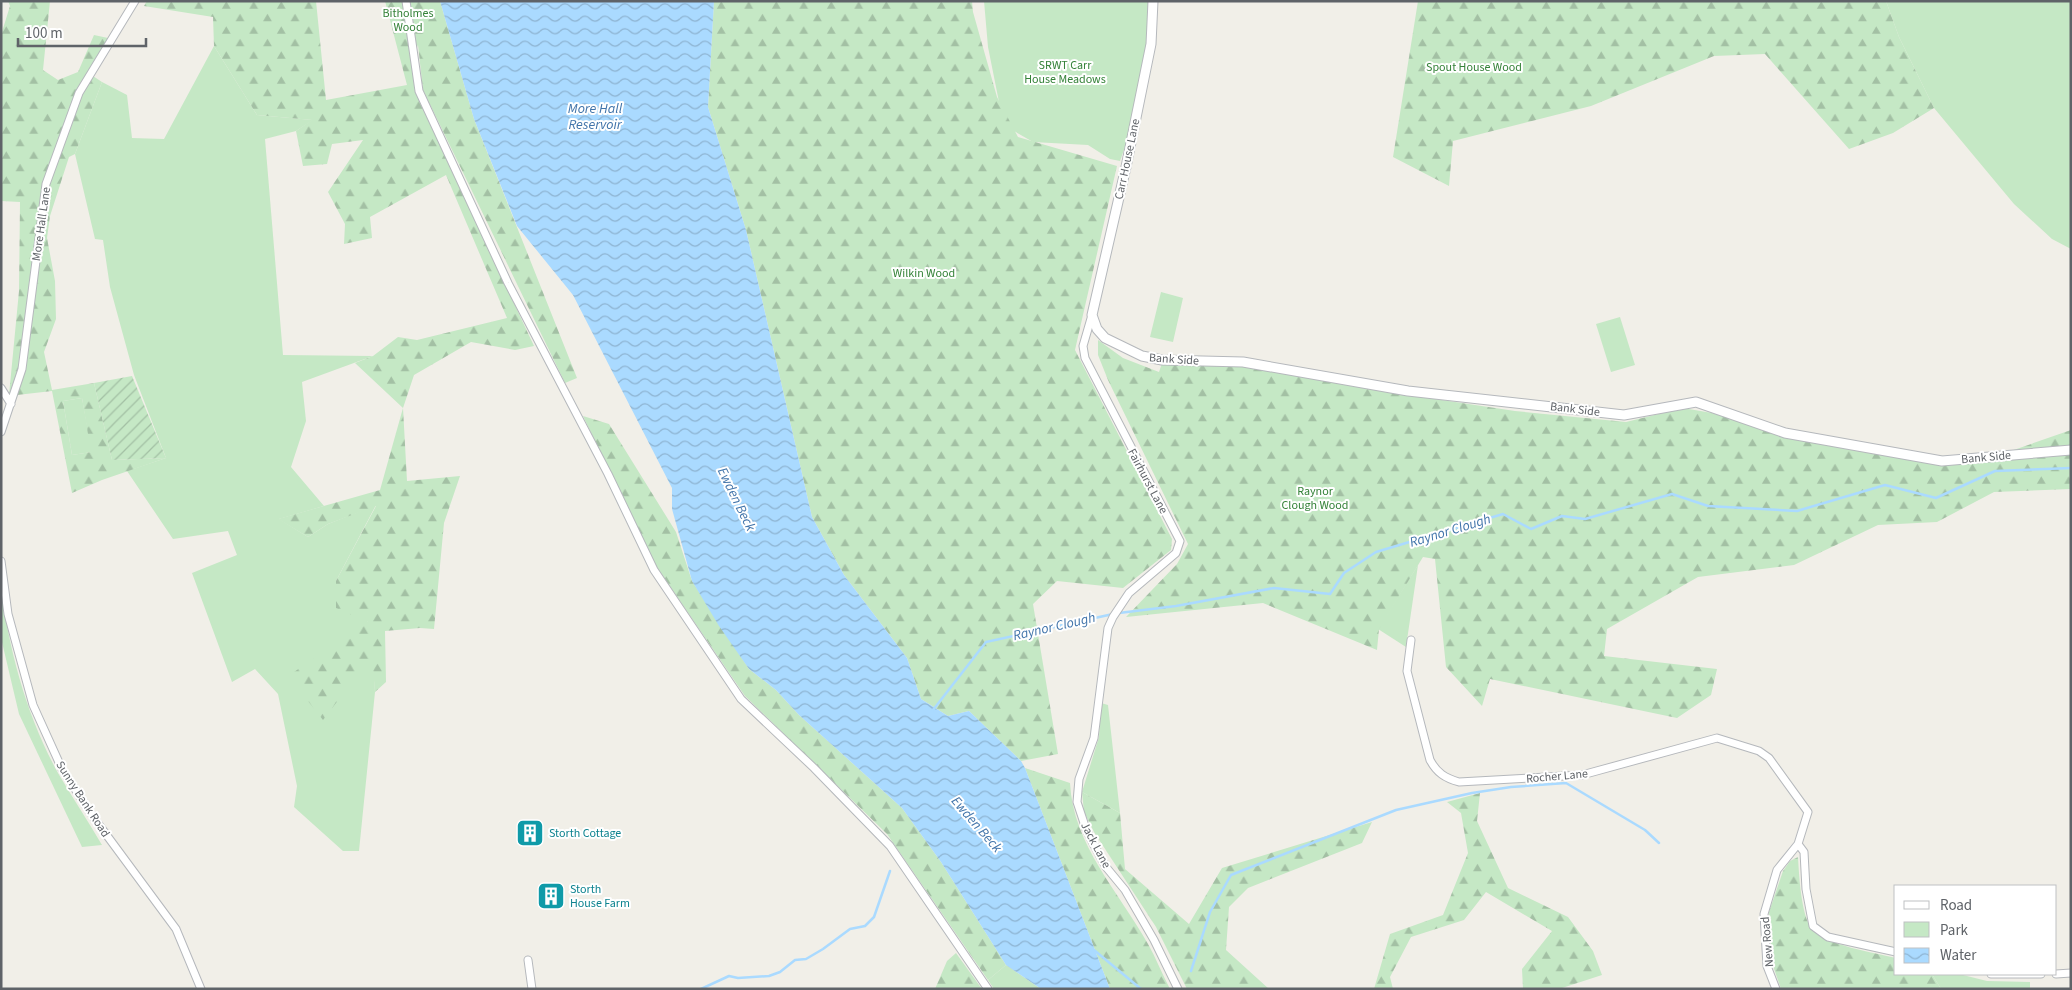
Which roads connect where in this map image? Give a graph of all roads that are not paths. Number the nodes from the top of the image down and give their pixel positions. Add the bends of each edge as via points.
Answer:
1 (135, 1) edge
2 (406, 1) edge
3 (1153, 1) edge
4 (1092, 315) junction
5 (1, 388) edge
6 (10, 404) junction
7 (1, 432) edge
8 (2071, 450) edge
9 (1, 561) edge
10 (1108, 628) joint
11 (1411, 640) dead end
12 (1798, 844) junction
13 (1894, 952) edge
14 (528, 960) dead end
15 (2071, 973) edge
16 (2057, 974) edge
17 (201, 989) edge
18 (532, 989) edge
19 (988, 989) edge
20 (1178, 989) edge
21 (1776, 989) edge

1 - 6 street, More Hall Lane via 79,93 46,184 22,369
2 - 19 street via 419,91 508,283 608,474 654,570 741,699 890,846
3 - 4 street, Carr House Lane via 1151,44
4 - 8 street, Bank Side via 1097,329 1105,338 1142,356 1162,360 1243,362 1408,391 1624,415 1696,402 1785,433 1942,461
4 - 10 street, Fairhurst Lane via 1083,346 1085,358 1180,541 1176,553 1129,593
5 - 6 street
6 - 7 street
9 - 17 street, Sunny Bank Road via 8,614 33,705 62,769 176,929
10 - 20 street, Jack Lane via 1094,738 1079,779 1077,802 1093,843 1106,867 1125,890
11 - 12 street, Rocher Lane via 1407,671 1428,752 1435,770 1447,778 1459,782 1582,775 1717,738 1759,752 1769,758 1783,776 1808,812
12 - 13 street via 1804,852 1812,926 1828,937
12 - 21 street, New Road via 1777,870 1764,914 1768,966
14 - 18 street
15 - 16 street

